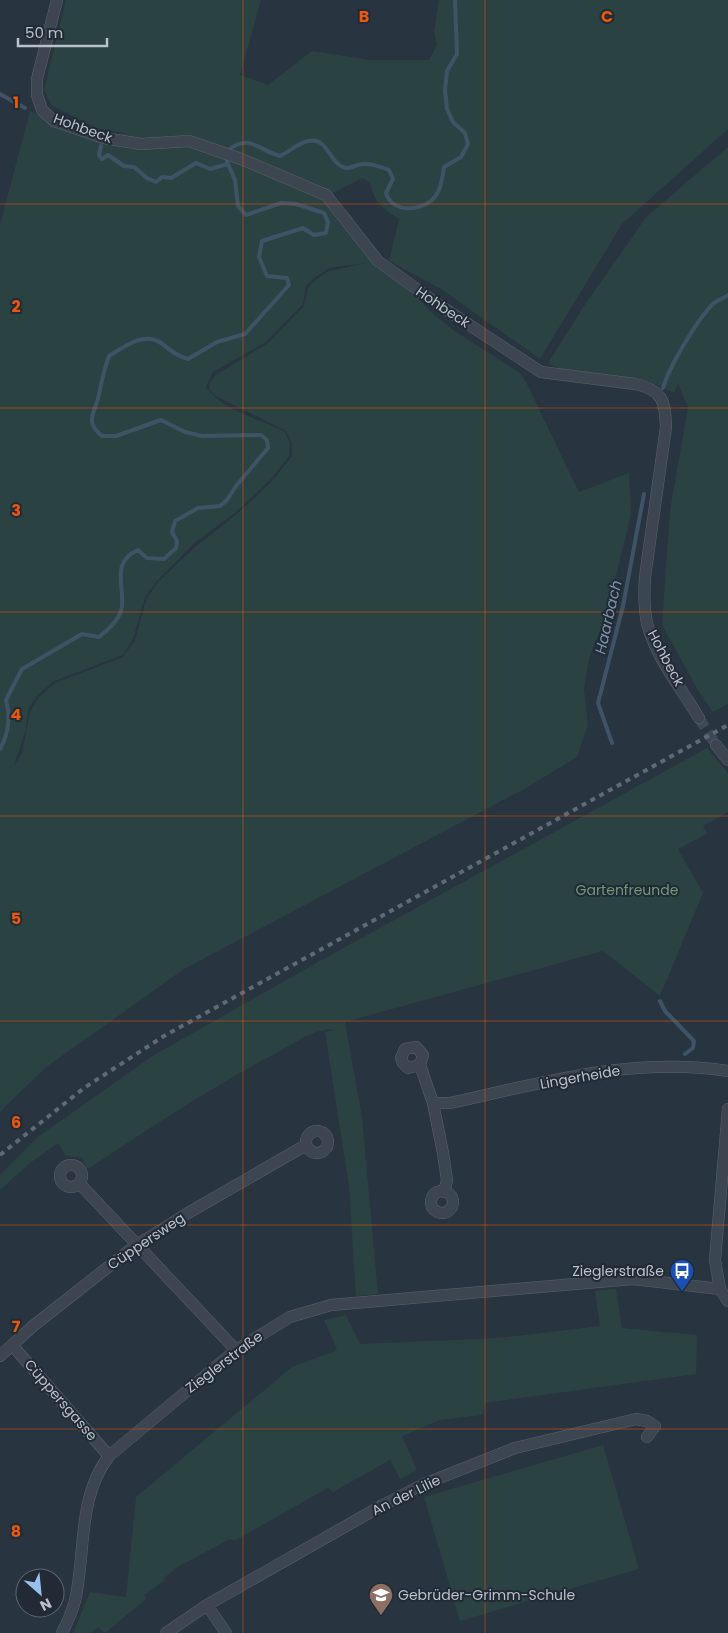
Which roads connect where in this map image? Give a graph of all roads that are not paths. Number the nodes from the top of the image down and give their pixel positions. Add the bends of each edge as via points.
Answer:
1 (57, 0) edge
2 (700, 718) tunnel mouth
3 (716, 745) tunnel mouth
4 (728, 760) edge
5 (420, 1065) dead end
6 (728, 1071) edge
7 (433, 1103) junction
8 (728, 1108) edge
9 (306, 1145) dead end
10 (726, 1159) edge
11 (79, 1183) dead end
12 (444, 1192) dead end
13 (135, 1246) junction
14 (720, 1290) junction
15 (728, 1301) edge
16 (12, 1345) junction
17 (236, 1350) junction
18 (0, 1356) edge
19 (647, 1437) dead end
20 (109, 1456) junction
21 (207, 1605) junction
22 (62, 1633) edge
23 (166, 1633) edge
24 (226, 1633) edge

1 - 2 street, Hohbeck via 37,95 42,110 54,120 104,138 140,144 189,141 326,195 378,261 541,372 635,384 649,387 659,395 664,404 666,428 644,598 648,624 662,657
3 - 4 street
5 - 7 street
6 - 7 street, Lingerheide via 668,1066 617,1068 450,1103
7 - 12 street via 447,1180
8 - 10 street
9 - 13 street, Cüppersweg
10 - 14 street via 715,1260
11 - 13 street
13 - 16 street, Cüppersweg
13 - 17 street
14 - 15 street
14 - 17 street, Zieglerstraße via 633,1279 331,1305 290,1317
16 - 18 street, Cüppersweg
16 - 20 street, Cüppersgasse
17 - 20 street, Zieglerstraße
19 - 21 street, An der Lilie via 655,1426 636,1419 515,1448 424,1484
20 - 22 street, Zieglerstraße via 98,1471 90,1491 74,1602
21 - 23 street, An der Lilie
21 - 24 street

